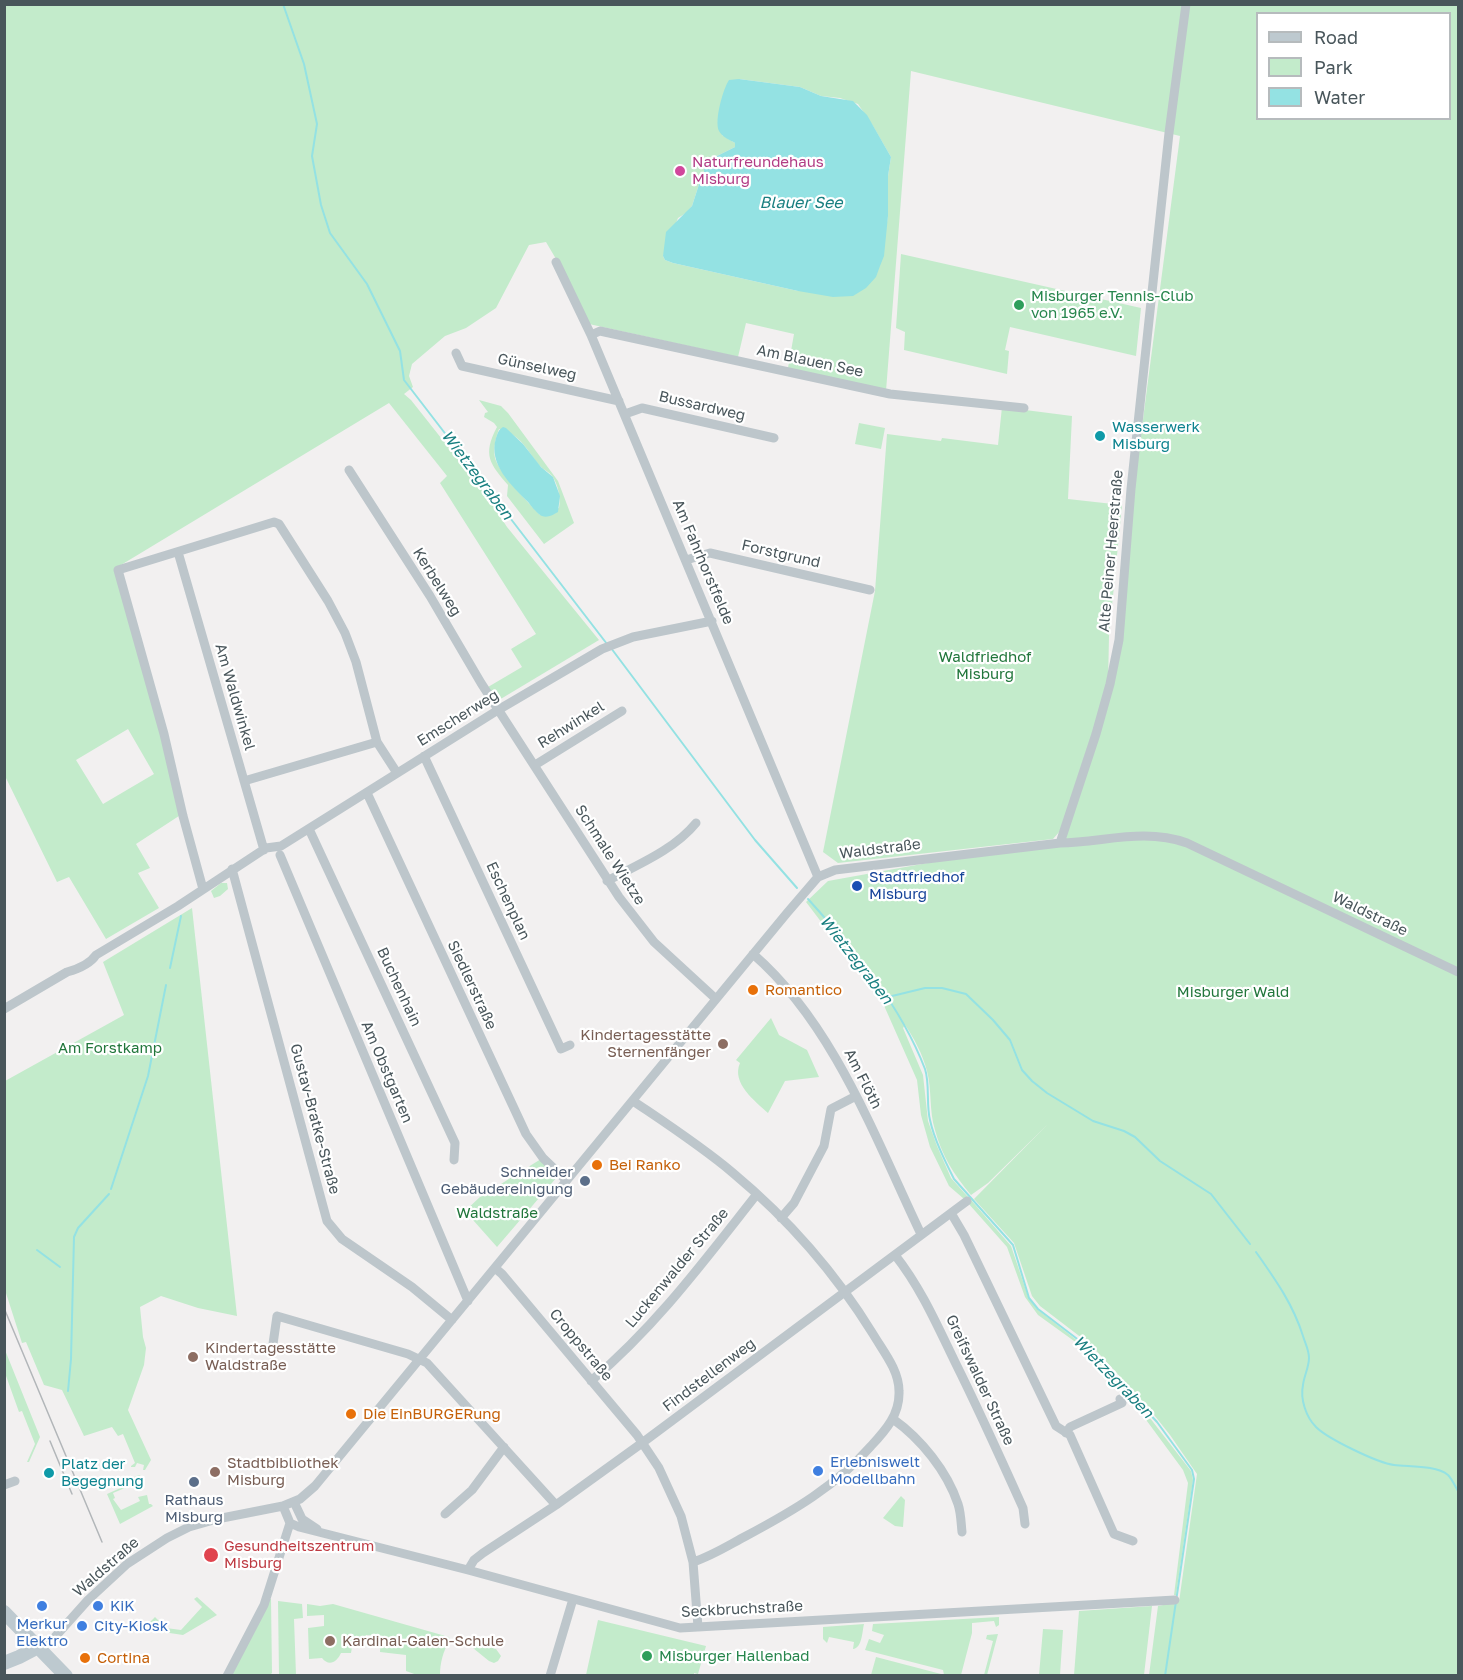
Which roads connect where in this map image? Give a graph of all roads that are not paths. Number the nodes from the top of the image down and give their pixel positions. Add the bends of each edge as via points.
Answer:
1 (1186, 4) edge
2 (556, 262) dead end
3 (591, 335) junction
4 (456, 353) dead end
5 (619, 401) junction
6 (1024, 408) dead end
7 (625, 414) junction
8 (774, 438) dead end
9 (349, 470) dead end
10 (178, 552) junction
11 (686, 560) junction
12 (870, 590) dead end
13 (712, 621) junction
14 (498, 710) junction
15 (622, 711) dead end
16 (377, 742) junction
17 (424, 756) junction
18 (534, 765) junction
19 (397, 773) junction
20 (244, 780) junction
21 (366, 793) junction
22 (696, 823) dead end
23 (309, 829) junction
24 (1060, 843) junction
25 (264, 850) junction
26 (280, 855) dead end
27 (232, 869) junction
28 (818, 877) junction
29 (608, 881) junction
30 (203, 889) junction
31 (753, 954) junction
32 (1458, 972) edge
33 (716, 999) junction
34 (4, 1009) edge
35 (570, 1045) dead end
36 (856, 1096) junction
37 (633, 1101) junction
38 (454, 1160) dead end
39 (566, 1180) junction
40 (757, 1194) junction
41 (967, 1201) dead end
42 (951, 1213) junction
43 (781, 1218) junction
44 (921, 1234) junction
45 (895, 1254) junction
46 (495, 1268) junction
47 (845, 1293) junction
48 (468, 1301) junction
49 (452, 1320) junction
50 (273, 1344) dead end
51 (420, 1359) junction
52 (591, 1381) junction
53 (1120, 1400) dead end
54 (893, 1419) junction
55 (1066, 1433) junction
56 (642, 1443) junction
57 (504, 1448) junction
58 (15, 1480) dead end
59 (4, 1485) edge
60 (294, 1502) junction
61 (556, 1505) junction
62 (283, 1506) junction
63 (445, 1514) dead end
64 (290, 1522) junction
65 (1025, 1524) dead end
66 (323, 1532) junction
67 (962, 1532) dead end
68 (1133, 1541) dead end
69 (693, 1562) junction
70 (468, 1570) junction
71 (573, 1599) junction
72 (1175, 1600) dead end
73 (4, 1612) edge
74 (698, 1627) junction
75 (38, 1647) junction
76 (4, 1663) edge
77 (66, 1676) edge
78 (227, 1676) edge
79 (550, 1676) edge

1 - 24 street, Alte Peiner Heerstraße via 1169,134 1119,640 1099,724
2 - 3 street, Am Fahrhorstfelde
3 - 5 street, Am Fahrhorstfelde
3 - 6 street, Am Blauen See via 600,331 890,394
4 - 5 street, Günselweg via 462,366
5 - 7 street, Am Fahrhorstfelde
7 - 8 street, Bussardweg via 642,408
7 - 11 street, Am Fahrhorstfelde
9 - 14 street, Kerbelweg
10 - 16 street via 271,522 279,524 345,633
10 - 20 street, Am Waldwinkel
10 - 30 street via 118,570
11 - 12 street, Forstgrund via 710,553
11 - 13 street, Am Fahrhorstfelde
13 - 14 street, Emscherweg via 658,630 605,647
13 - 28 street, Am Fahrhorstfelde
14 - 17 street, Emscherweg
14 - 18 street, Schmale Wietze
15 - 18 street, Rehwinkel
16 - 19 street
16 - 20 street
17 - 19 street, Emscherweg
17 - 35 street, Eschenplan via 561,1049
18 - 29 street, Schmale Wietze
19 - 21 street, Emscherweg
20 - 25 street, Am Waldwinkel
21 - 23 street, Emscherweg
21 - 39 street, Siedlerstraße via 526,1134
22 - 29 street via 671,844
23 - 25 street, Emscherweg via 281,846
23 - 38 street, Buchenhain via 455,1143
24 - 28 street, Waldstraße via 835,870
24 - 32 street, Waldstraße via 1149,835 1187,843
25 - 27 street, Emscherweg
26 - 48 street, Am Obstgarten
27 - 30 street
27 - 49 street, Gustav-Bratke-Straße via 327,1221 342,1239
28 - 31 street, Waldstraße
29 - 33 street, Schmale Wietze via 654,942
30 - 34 street via 93,960
31 - 33 street, Waldstraße
31 - 36 street, Am Flöth via 785,987 830,1048
33 - 37 street, Waldstraße
36 - 43 street via 831,1109 824,1146 794,1203
36 - 44 street, Am Flöth
37 - 39 street, Waldstraße
37 - 40 street via 709,1154
39 - 46 street, Waldstraße
40 - 43 street
40 - 52 street, Luckenwalder Straße via 664,1312
41 - 42 street, Findstellenweg
42 - 44 street, Findstellenweg
42 - 55 street via 1055,1424
43 - 47 street
44 - 45 street, Findstellenweg
45 - 47 street, Findstellenweg
45 - 65 street, Greifswalder Straße via 924,1298 974,1401 1023,1508
46 - 48 street, Waldstraße
46 - 52 street, Croppstraße
47 - 54 street via 895,1372 900,1389
47 - 56 street, Findstellenweg
48 - 49 street, Waldstraße
49 - 51 street, Waldstraße
50 - 51 street via 277,1316
51 - 57 street
51 - 60 street, Waldstraße via 315,1486
52 - 56 street, Croppstraße
53 - 55 street via 1122,1403 1070,1427
54 - 67 street via 916,1438 945,1478 959,1507
54 - 69 street via 845,1473 809,1501
55 - 68 street via 1114,1534
56 - 61 street, Findstellenweg
56 - 69 street, Croppstraße via 675,1499
57 - 61 street
57 - 63 street via 472,1490
58 - 59 street
60 - 62 street, Waldstraße
60 - 66 street, Seckbruchstraße via 302,1519
61 - 70 street, Findstellenweg via 483,1553
62 - 64 street
62 - 75 street, Waldstraße via 217,1518 166,1538 127,1564 54,1638
64 - 66 street, Seckbruchstraße
64 - 78 street via 264,1605
66 - 70 street, Seckbruchstraße
69 - 74 street, Croppstraße
70 - 71 street, Seckbruchstraße
71 - 74 street, Seckbruchstraße via 673,1627
71 - 79 street
72 - 74 street, Seckbruchstraße
73 - 75 main road
75 - 76 main road
75 - 77 main road

